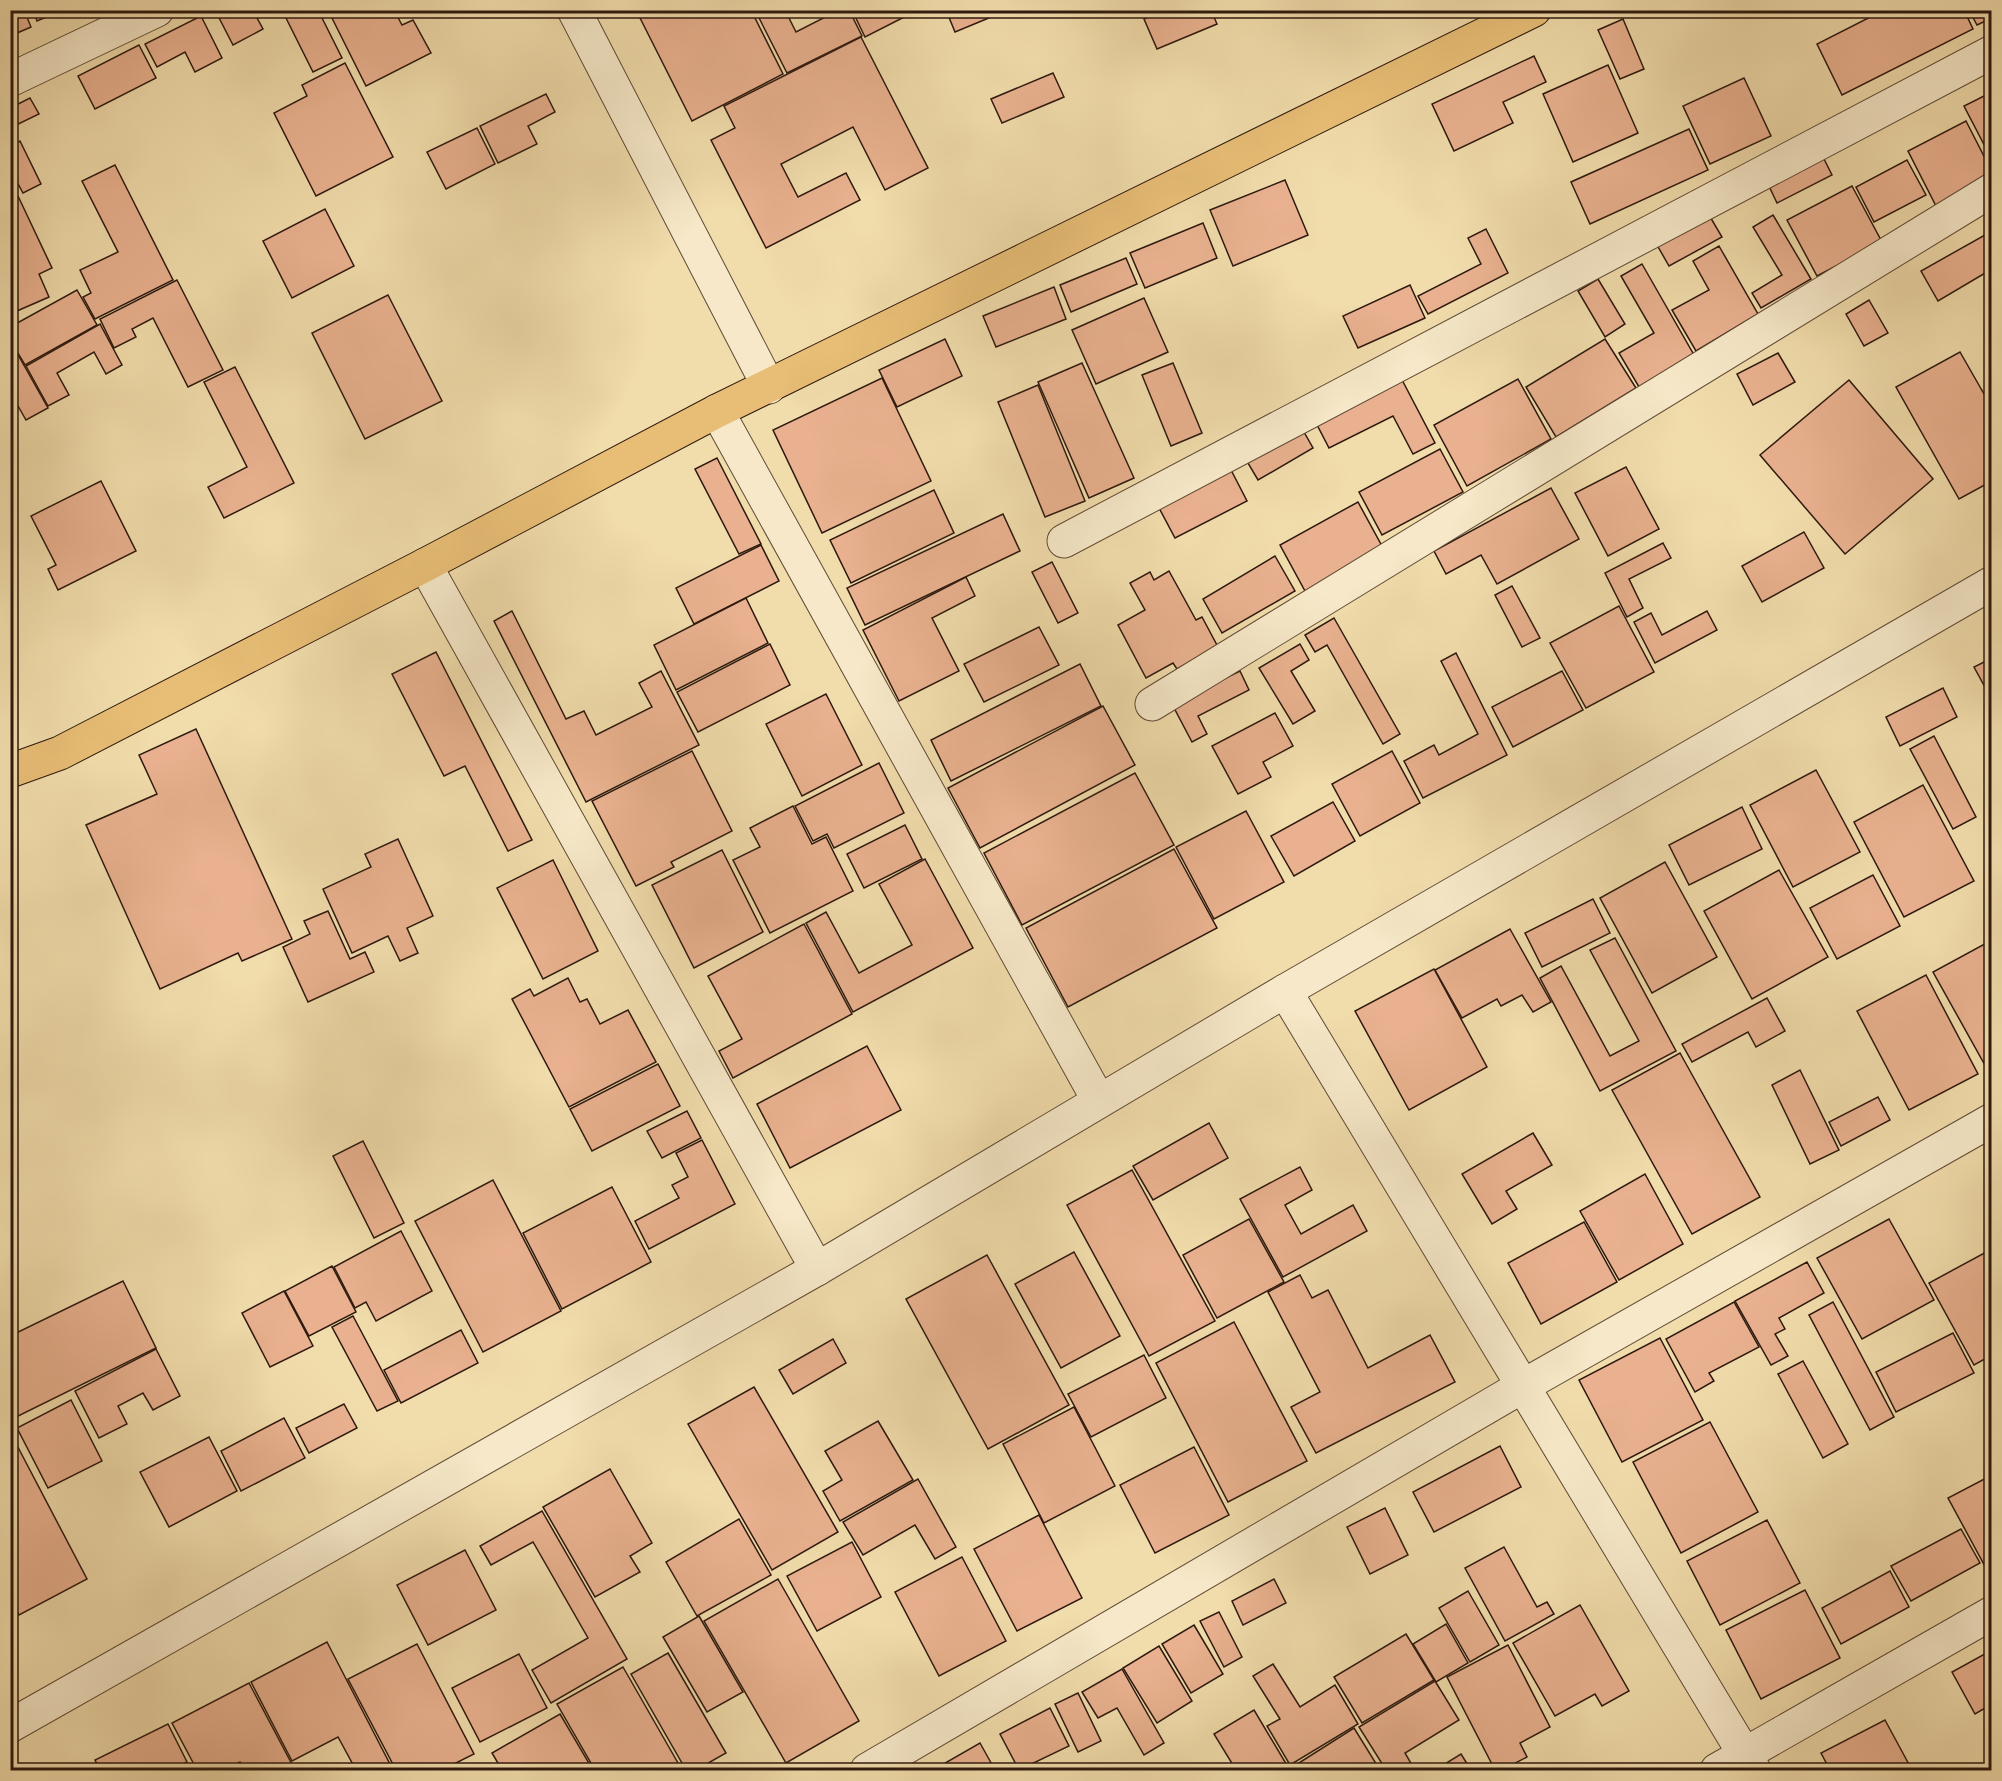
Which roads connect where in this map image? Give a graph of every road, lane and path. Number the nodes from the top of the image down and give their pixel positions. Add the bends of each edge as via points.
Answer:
1 (157, 10) edge
2 (574, 10) edge
3 (1534, 10) edge
4 (1992, 52) edge
5 (10, 80) edge
6 (1992, 190) edge
7 (769, 387) junction
8 (717, 411) junction
9 (1064, 541) dead end
10 (425, 565) junction
11 (1992, 583) edge
12 (1152, 704) dead end
13 (10, 771) edge
14 (1285, 991) junction
15 (1099, 1101) junction
16 (1992, 1120) edge
17 (817, 1269) junction
18 (1523, 1386) junction
19 (1992, 1613) edge
20 (10, 1726) edge
21 (1739, 1765) edge
22 (867, 1770) edge

1 - 5 street
2 - 7 street
3 - 7 main road
4 - 9 street
6 - 12 street
7 - 8 main road
8 - 10 main road
8 - 15 street
10 - 13 main road via 60,753
10 - 17 street
11 - 14 street
14 - 15 street
14 - 18 street
15 - 17 street
16 - 18 street
17 - 20 street
18 - 21 street
18 - 22 street
19 - 21 street

